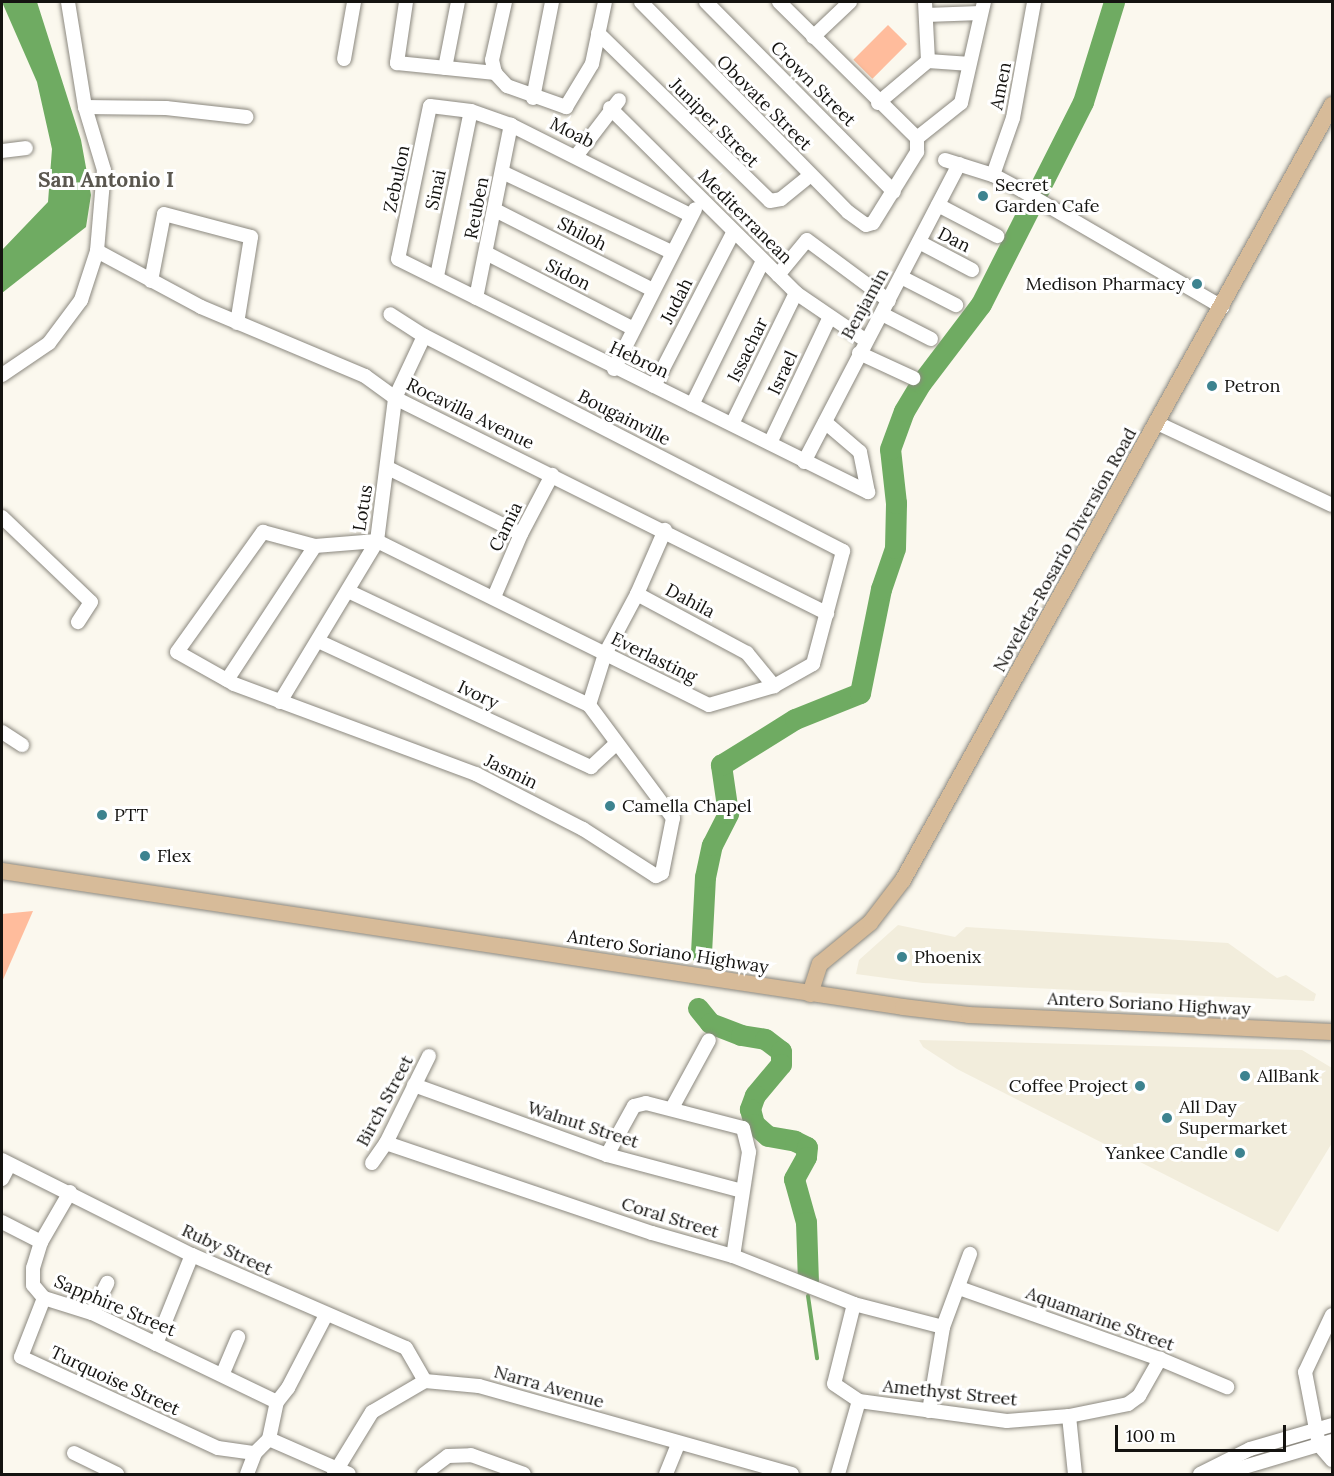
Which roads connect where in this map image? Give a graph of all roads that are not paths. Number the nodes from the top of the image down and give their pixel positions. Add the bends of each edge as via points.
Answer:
1 (68, 2) edge
2 (354, 2) edge
3 (406, 2) edge
4 (458, 2) edge
5 (505, 2) edge
6 (552, 2) edge
7 (605, 2) edge
8 (640, 2) edge
9 (706, 2) edge
10 (783, 2) edge
11 (850, 2) edge
12 (1034, 2) edge
13 (983, 7) edge
14 (926, 8) edge
15 (598, 33) junction
16 (813, 37) junction
17 (344, 59) dead end
18 (928, 61) junction
19 (967, 64) junction
20 (445, 68) junction
21 (495, 73) junction
22 (533, 98) junction
23 (878, 103) junction
24 (1332, 105) edge
25 (430, 106) joint
26 (85, 107) junction
27 (471, 111) junction
28 (246, 117) dead end
29 (511, 124) junction
30 (917, 138) junction
31 (27, 148) dead end
32 (2, 151) edge
33 (578, 155) junction
34 (502, 172) junction
35 (993, 175) junction
36 (811, 176) junction
37 (894, 192) junction
38 (702, 200) junction
39 (938, 205) junction
40 (495, 210) junction
41 (690, 215) junction
42 (733, 233) junction
43 (997, 237) dead end
44 (919, 242) junction
45 (97, 251) junction
46 (671, 252) junction
47 (486, 253) junction
48 (398, 259) joint
49 (763, 261) junction
50 (972, 270) dead end
51 (778, 275) junction
52 (437, 276) junction
53 (901, 277) junction
54 (152, 281) junction
55 (652, 290) junction
56 (796, 293) junction
57 (476, 298) junction
58 (889, 301) junction
59 (956, 305) dead end
60 (1222, 307) junction
61 (390, 314) dead end
62 (882, 314) junction
63 (829, 319) junction
64 (237, 323) junction
65 (634, 329) junction
66 (424, 336) junction
67 (931, 339) dead end
68 (862, 346) junction
69 (614, 369) junction
70 (2, 375) edge
71 (913, 378) dead end
72 (654, 387) junction
73 (396, 398) junction
74 (692, 405) junction
75 (825, 422) junction
76 (1157, 423) junction
77 (732, 424) junction
78 (770, 443) junction
79 (804, 462) junction
80 (388, 468) junction
81 (552, 475) junction
82 (1332, 505) edge
83 (2, 517) edge
84 (665, 530) junction
85 (521, 534) junction
86 (377, 541) junction
87 (315, 546) junction
88 (843, 551) joint
89 (350, 592) junction
90 (637, 594) junction
91 (494, 597) junction
92 (827, 613) junction
93 (78, 622) dead end
94 (318, 641) junction
95 (605, 654) junction
96 (227, 680) junction
97 (774, 686) junction
98 (280, 702) junction
99 (589, 705) junction
100 (2, 732) edge
101 (616, 744) junction
102 (22, 745) dead end
103 (2, 871) edge
104 (810, 994) junction
105 (1332, 1032) edge
106 (709, 1040) dead end
107 (429, 1056) dead end
108 (414, 1085) junction
109 (672, 1108) junction
110 (386, 1143) junction
111 (607, 1155) junction
112 (5, 1162) edge
113 (372, 1163) dead end
114 (2, 1179) edge
115 (742, 1191) junction
116 (70, 1192) junction
117 (2, 1222) edge
118 (41, 1242) junction
119 (970, 1254) dead end
120 (192, 1255) junction
121 (733, 1256) junction
122 (107, 1283) dead end
123 (959, 1288) junction
124 (44, 1298) junction
125 (854, 1304) junction
126 (92, 1313) junction
127 (326, 1315) junction
128 (1332, 1315) edge
129 (943, 1327) junction
130 (238, 1337) dead end
131 (156, 1344) junction
132 (1160, 1359) junction
133 (223, 1373) junction
134 (425, 1381) junction
135 (1227, 1387) dead end
136 (859, 1401) junction
137 (277, 1402) junction
138 (929, 1411) junction
139 (1070, 1416) junction
140 (1332, 1425) edge
141 (1315, 1429) junction
142 (270, 1439) junction
143 (1326, 1443) edge
144 (678, 1444) junction
145 (255, 1453) junction
146 (74, 1454) dead end
147 (1332, 1460) edge
148 (93, 1463) junction
149 (340, 1473) edge
150 (84, 1474) edge
151 (117, 1474) edge
152 (247, 1474) edge
153 (424, 1474) edge
154 (524, 1474) edge
155 (666, 1474) edge
156 (792, 1474) edge
157 (838, 1474) edge
158 (1075, 1474) edge
159 (1199, 1474) edge

1 - 26 street
2 - 17 street
3 - 20 street via 397,63
4 - 20 street
5 - 21 street via 492,60
6 - 22 street
7 - 15 street
8 - 36 street, Obovate Street
9 - 37 street, Crown Street
10 - 16 street
11 - 16 street
12 - 35 street, Amen via 1013,118
13 - 14 street
13 - 19 street
14 - 18 street
15 - 22 street via 592,64 566,107
15 - 36 street, Juniper Street via 770,201 781,199
16 - 23 street
18 - 19 street
18 - 23 street
19 - 30 street via 961,103
20 - 21 street
21 - 22 street via 507,86
23 - 30 street
24 - 60 main road, Noveleta-Rosario Diversion Road
25 - 27 street, Moab
25 - 48 street, Zebulon
26 - 28 street via 166,108
26 - 45 street via 104,170
27 - 29 street, Moab
27 - 52 street, Sinai
29 - 33 street, Moab
29 - 34 street, Reuben
30 - 37 street via 917,152
31 - 32 street
33 - 38 street, Mediterranean via 614,104
33 - 41 street, Moab
34 - 40 street, Reuben
34 - 46 street
35 - 39 street, Benjamin via 952,162
35 - 60 street
36 - 37 street, Obovate Street via 866,225 873,223
38 - 41 street
38 - 42 street, Mediterranean
39 - 43 street
39 - 44 street, Benjamin
40 - 47 street, Reuben
40 - 55 street, Shiloh
41 - 46 street
42 - 49 street, Mediterranean
42 - 72 street, Judah
44 - 50 street, Dan
44 - 53 street, Benjamin
45 - 54 street, Rocavilla Avenue
45 - 70 street via 81,300 49,344
46 - 55 street
47 - 57 street, Reuben
47 - 65 street, Sidon
48 - 52 street, Hebron
49 - 51 street, Mediterranean
49 - 74 street
51 - 56 street, Mediterranean
51 - 58 street via 807,240
52 - 57 street, Hebron
53 - 58 street, Benjamin
53 - 59 street
54 - 64 street, Rocavilla Avenue
54 - 64 street via 164,214 251,237
55 - 65 street
56 - 63 street, Mediterranean
56 - 77 street, Issachar
57 - 69 street, Hebron
58 - 62 street, Benjamin
60 - 76 main road, Noveleta-Rosario Diversion Road
61 - 66 street, Bougainville
62 - 67 street
62 - 68 street, Benjamin
63 - 68 street, Mediterranean
63 - 78 street, Israel
64 - 73 street, Rocavilla Avenue via 365,376
65 - 69 street
66 - 73 street, Lotus
66 - 88 street, Bougainville
68 - 71 street, Mediterranean
68 - 75 street, Benjamin
69 - 72 street, Hebron
72 - 74 street, Hebron
73 - 80 street, Lotus
73 - 81 street, Rocavilla Avenue
74 - 77 street, Hebron
75 - 79 street, Benjamin
75 - 79 street, Hebron via 860,452 869,489 865,493
76 - 82 street
76 - 104 main road, Noveleta-Rosario Diversion Road via 903,880 870,923 820,964
77 - 78 street, Hebron
78 - 79 street, Hebron
80 - 85 street
80 - 86 street, Lotus
81 - 84 street, Rocavilla Avenue
81 - 85 street, Camia
83 - 93 street via 91,602
84 - 90 street
84 - 92 street, Rocavilla Avenue
85 - 91 street, Camia
86 - 87 street
86 - 89 street, Lotus
86 - 91 street, Everlasting
87 - 96 street
87 - 96 street via 263,532 177,652
88 - 92 street, Everlasting
89 - 94 street, Lotus
89 - 99 street
90 - 95 street, Dahila
90 - 97 street, Dahila via 747,653
91 - 95 street, Everlasting
92 - 97 street, Everlasting via 813,664
94 - 98 street, Lotus
94 - 101 street, Ivory via 591,767
95 - 97 street, Everlasting via 709,705
95 - 99 street, Dahila
96 - 98 street
98 - 101 street, Jasmin via 476,774 583,829 656,876 662,873 673,818
99 - 101 street
100 - 102 street
103 - 104 main road, Antero Soriano Highway
104 - 105 main road, Antero Soriano Highway via 969,1015
106 - 109 street
107 - 108 street, Birch Street
108 - 110 street, Birch Street
108 - 111 street, Walnut Street
109 - 111 street via 646,1103 634,1106
109 - 115 street via 743,1128 749,1152
110 - 113 street, Birch Street
110 - 121 street, Coral Street via 652,1233
111 - 115 street, Walnut Street
112 - 114 street
112 - 116 street, Ruby Street
115 - 121 street
116 - 118 street, Sapphire Street
116 - 120 street, Ruby Street
117 - 118 street
118 - 124 street, Sapphire Street via 33,1268 33,1285
119 - 123 street
120 - 127 street, Ruby Street
120 - 131 street
121 - 125 street, Coral Street
122 - 126 street
123 - 129 street
123 - 132 street, Aquamarine Street
124 - 126 street, Sapphire Street
124 - 145 street, Turquoise Street via 21,1357 218,1448
125 - 129 street, Coral Street
125 - 136 street, Amethyst Street via 834,1384
126 - 131 street, Sapphire Street
127 - 134 street, Ruby Street via 406,1348
127 - 137 street
128 - 141 street via 1305,1372
129 - 138 street
130 - 133 street
131 - 133 street, Sapphire Street
132 - 135 street, Aquamarine Street
132 - 139 street, Amethyst Street via 1139,1396 1128,1404
133 - 137 street, Sapphire Street
134 - 144 street, Narra Avenue via 479,1386
134 - 149 street via 372,1412
136 - 138 street, Amethyst Street
136 - 157 street
137 - 142 street
138 - 139 street, Amethyst Street via 1007,1421
139 - 158 street
140 - 141 street
141 - 143 street
141 - 159 street via 1250,1449
142 - 145 street
142 - 149 street
143 - 147 street
143 - 159 street via 1224,1473
144 - 155 street
144 - 156 street, Narra Avenue
145 - 152 street
146 - 148 street
148 - 150 street
148 - 151 street
153 - 154 street via 448,1456 471,1455

